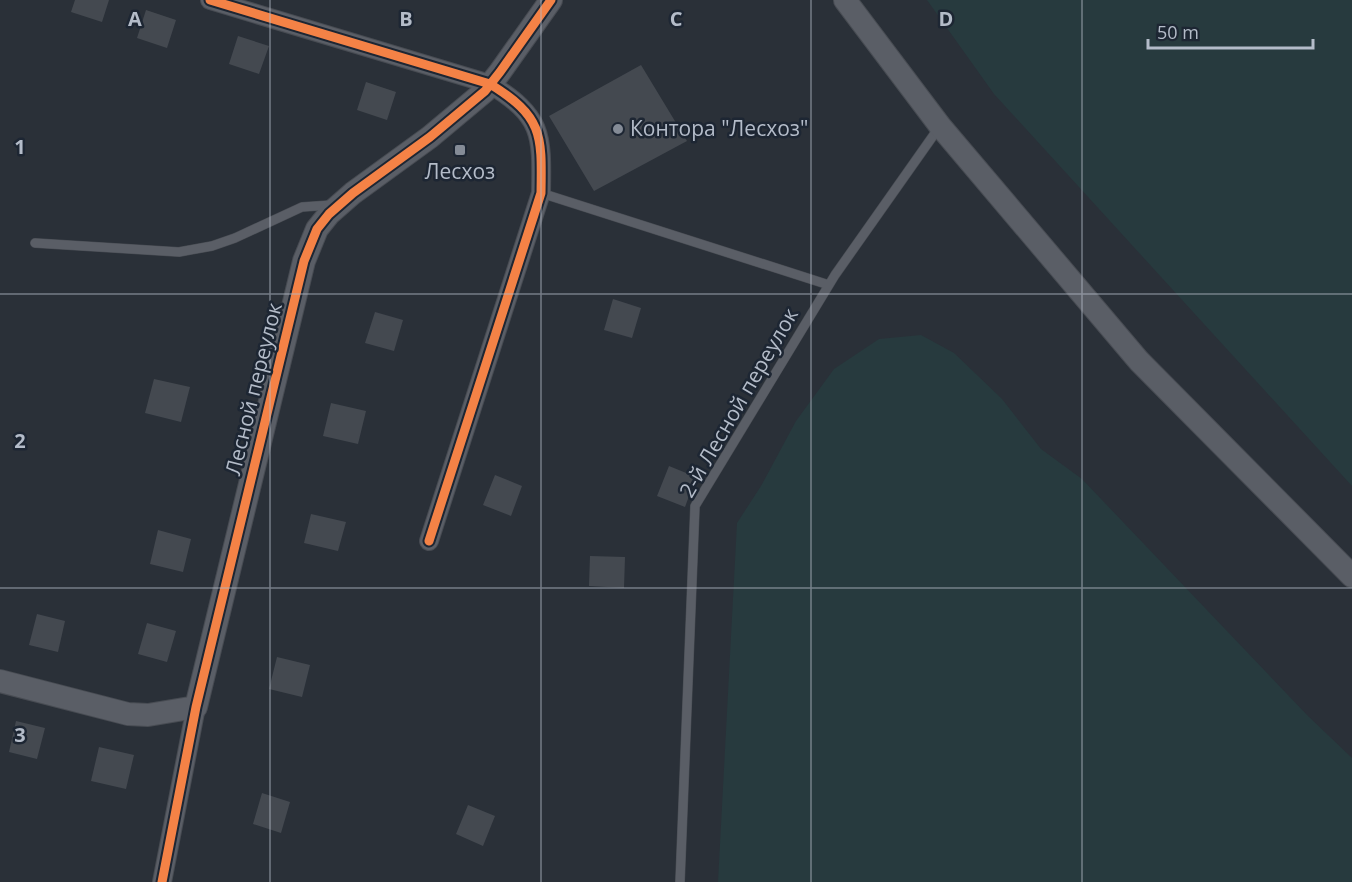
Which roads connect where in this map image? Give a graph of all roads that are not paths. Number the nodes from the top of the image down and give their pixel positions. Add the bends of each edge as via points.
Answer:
1 (210, 0) edge
2 (551, 0) edge
3 (845, 0) edge
4 (490, 84) junction
5 (940, 126) junction
6 (541, 193) junction
7 (340, 205) junction
8 (35, 243) dead end
9 (829, 285) junction
10 (429, 541) dead end
11 (1352, 576) edge
12 (0, 681) edge
13 (196, 707) junction
14 (162, 882) edge
15 (680, 882) edge

1 - 4 street
2 - 4 street, Лесной переулок
3 - 5 street
4 - 6 street via 527,111 537,130 542,153
4 - 7 street, Лесной переулок via 430,137
5 - 9 lane, 2-й Лесной переулок
5 - 11 street via 1139,361
6 - 9 lane
6 - 10 street
7 - 8 lane via 302,207 228,241 179,252
7 - 13 street, Лесной переулок via 317,229 304,261
9 - 15 lane, 2-й Лесной переулок via 695,506
12 - 13 street via 128,714 148,715
13 - 14 street, Лесной переулок

